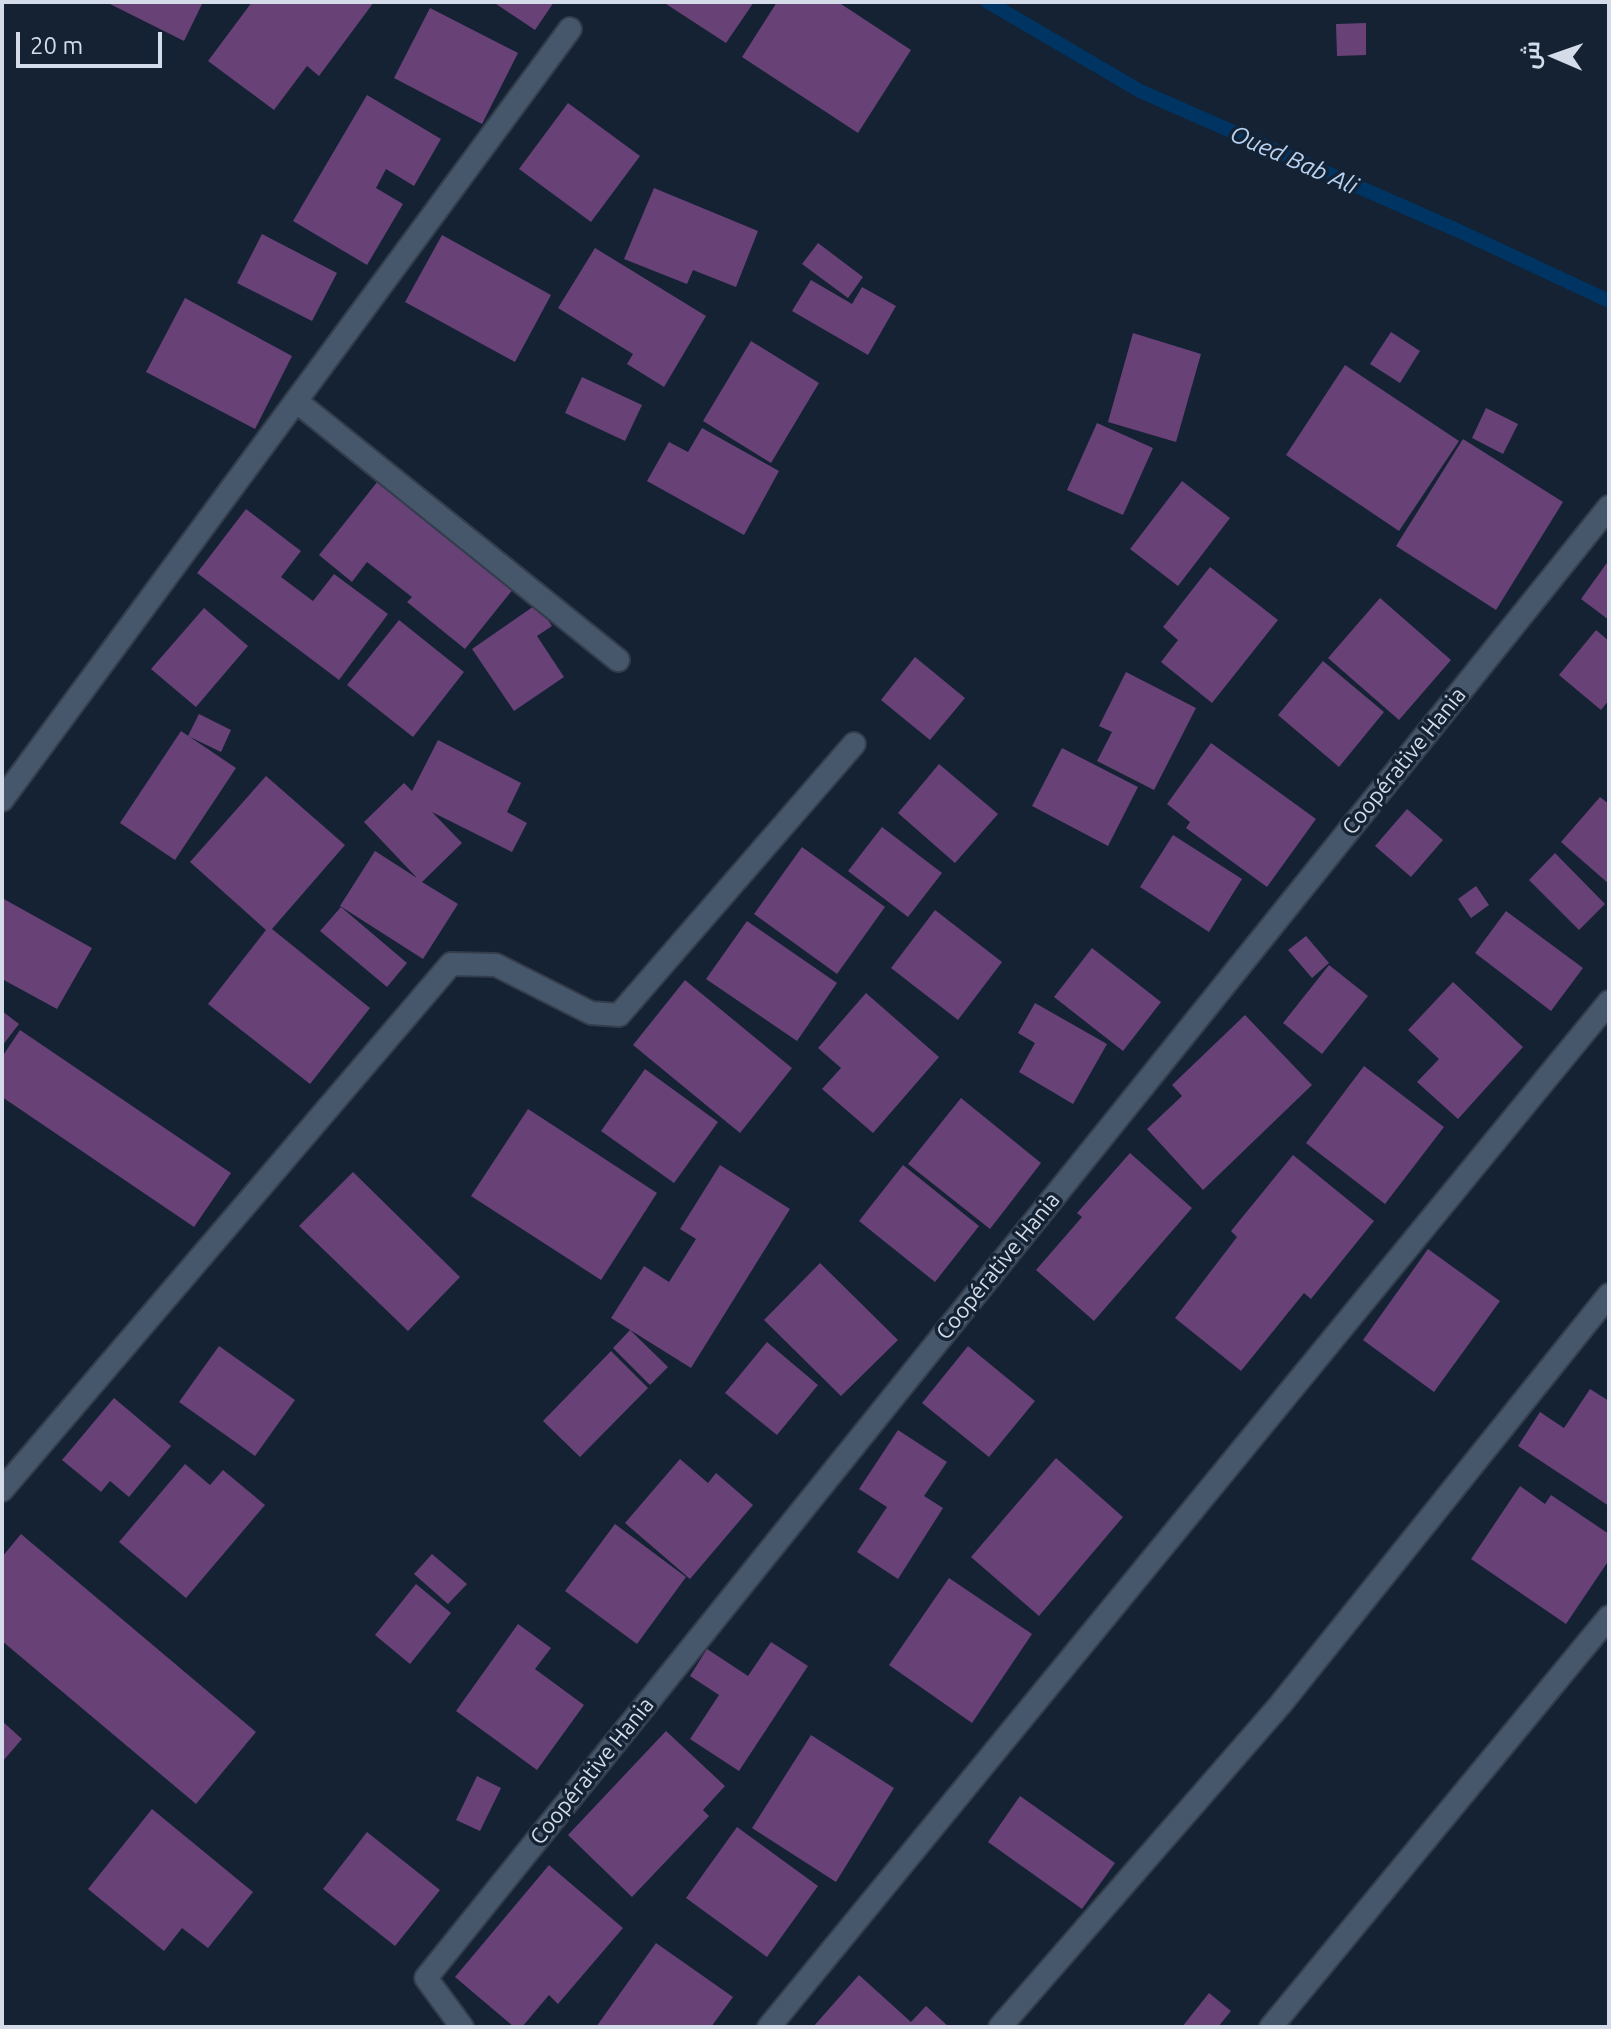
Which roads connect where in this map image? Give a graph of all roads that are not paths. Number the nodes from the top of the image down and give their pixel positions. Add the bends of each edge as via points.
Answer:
1 (570, 29) dead end
2 (296, 401) junction
3 (1609, 507) edge
4 (618, 660) dead end
5 (854, 744) dead end
6 (2, 800) edge
7 (1609, 1002) edge
8 (1609, 1295) edge
9 (2, 1490) edge
10 (1609, 1617) edge
11 (462, 2027) edge
12 (769, 2027) edge
13 (1000, 2027) edge
14 (1271, 2027) edge

1 - 2 street
2 - 4 street
2 - 6 street
3 - 11 street, Coopérative Hania via 426,1978
5 - 9 street via 619,1015 591,1013 496,965 451,964
7 - 12 street
8 - 13 street via 1280,1705
10 - 14 street

